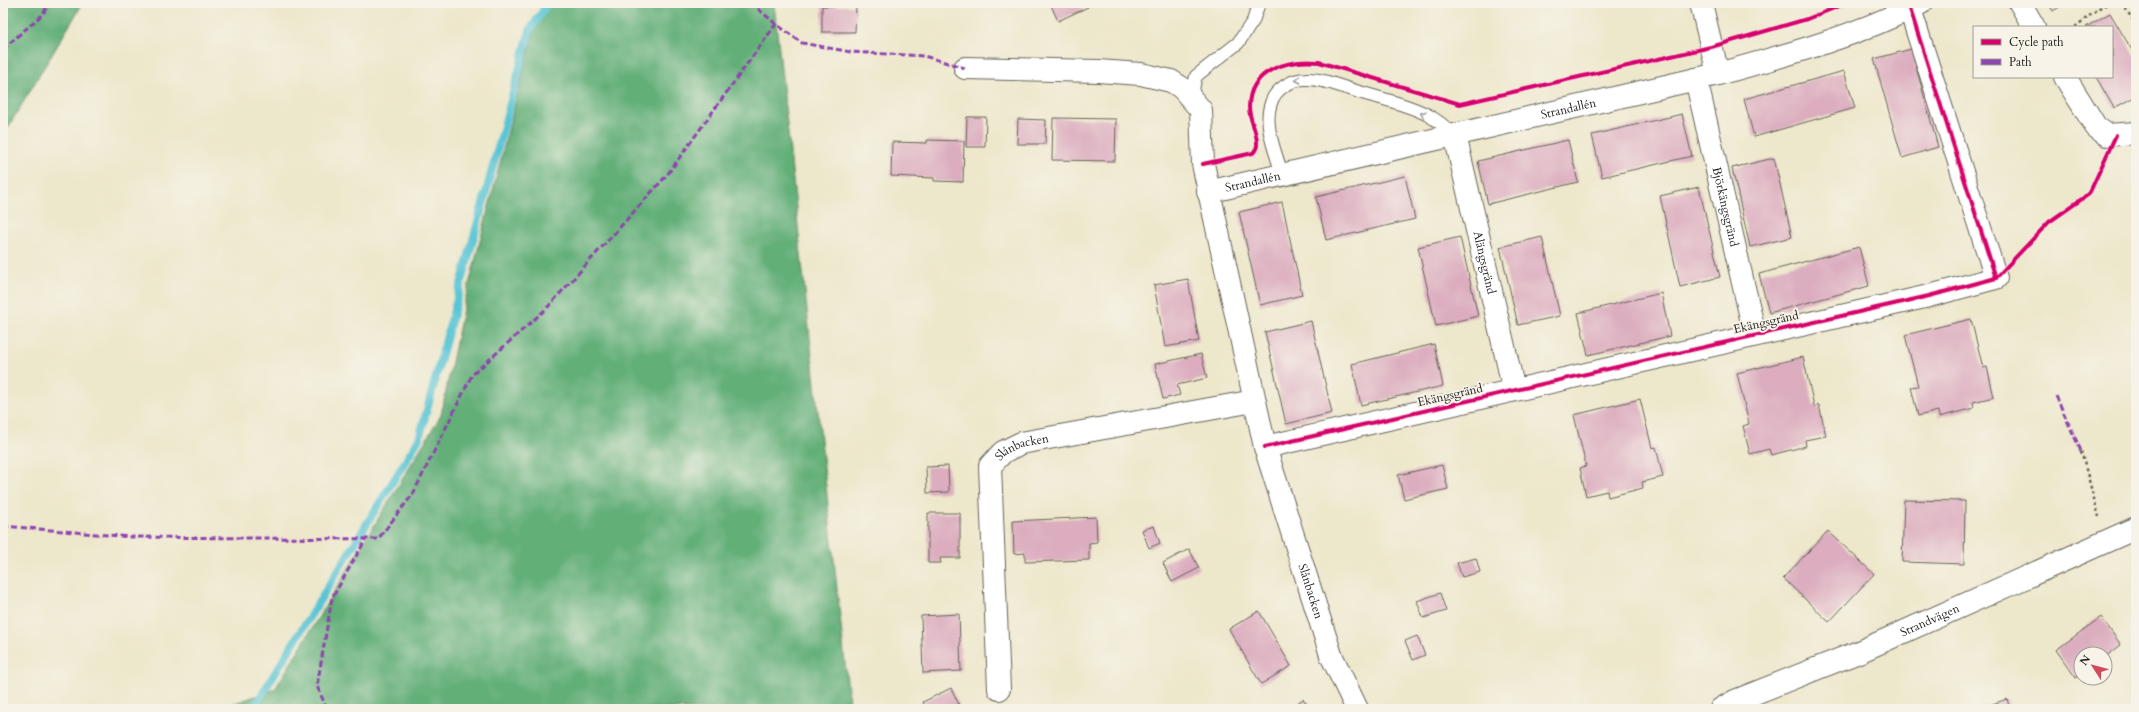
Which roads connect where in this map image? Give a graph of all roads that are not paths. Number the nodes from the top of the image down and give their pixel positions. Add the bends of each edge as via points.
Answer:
1 (1259, 3) edge
2 (1701, 3) edge
3 (2020, 3) edge
4 (1916, 6) edge
5 (2033, 26) edge
6 (965, 68) dead end
7 (1718, 74) junction
8 (2066, 78) edge
9 (1696, 79) junction
10 (1191, 98) junction
11 (2136, 133) edge
12 (1455, 135) junction
13 (1282, 174) junction
14 (1208, 192) junction
15 (1755, 334) junction
16 (1514, 390) junction
17 (1254, 401) junction
18 (1265, 448) junction
19 (2136, 528) edge
20 (999, 689) dead end
21 (1357, 709) edge
22 (1722, 709) edge

1 - 10 lane via 1253,21 1238,43 1196,76
2 - 7 street
3 - 5 street
4 - 7 street, Strandallén via 1798,52
4 - 15 street, Ekängsgränd via 1996,278 1929,296
6 - 10 street via 1098,70 1141,74 1171,81
7 - 9 street, Strandallén
8 - 11 street via 2096,127 2107,135
9 - 12 street, Strandallén
9 - 15 street, Björkängsgränd
10 - 14 street, Slånbacken via 1201,110 1203,164
12 - 13 street, Strandallén
12 -> 13 lane via 1427,115 1389,101 1306,78 1291,82 1279,90 1271,102 1268,115 1270,129
12 - 16 street, Alängsgränd
13 - 14 street, Strandallén
14 - 17 street, Slånbacken
15 - 16 street, Ekängsgränd
16 - 18 street, Ekängsgränd
17 - 18 street, Slånbacken
17 - 20 street, Slånbacken via 1021,443 1003,452 990,466
18 - 21 street, Slånbacken via 1331,655
19 - 22 street, Strandvägen via 1861,651 1735,701

